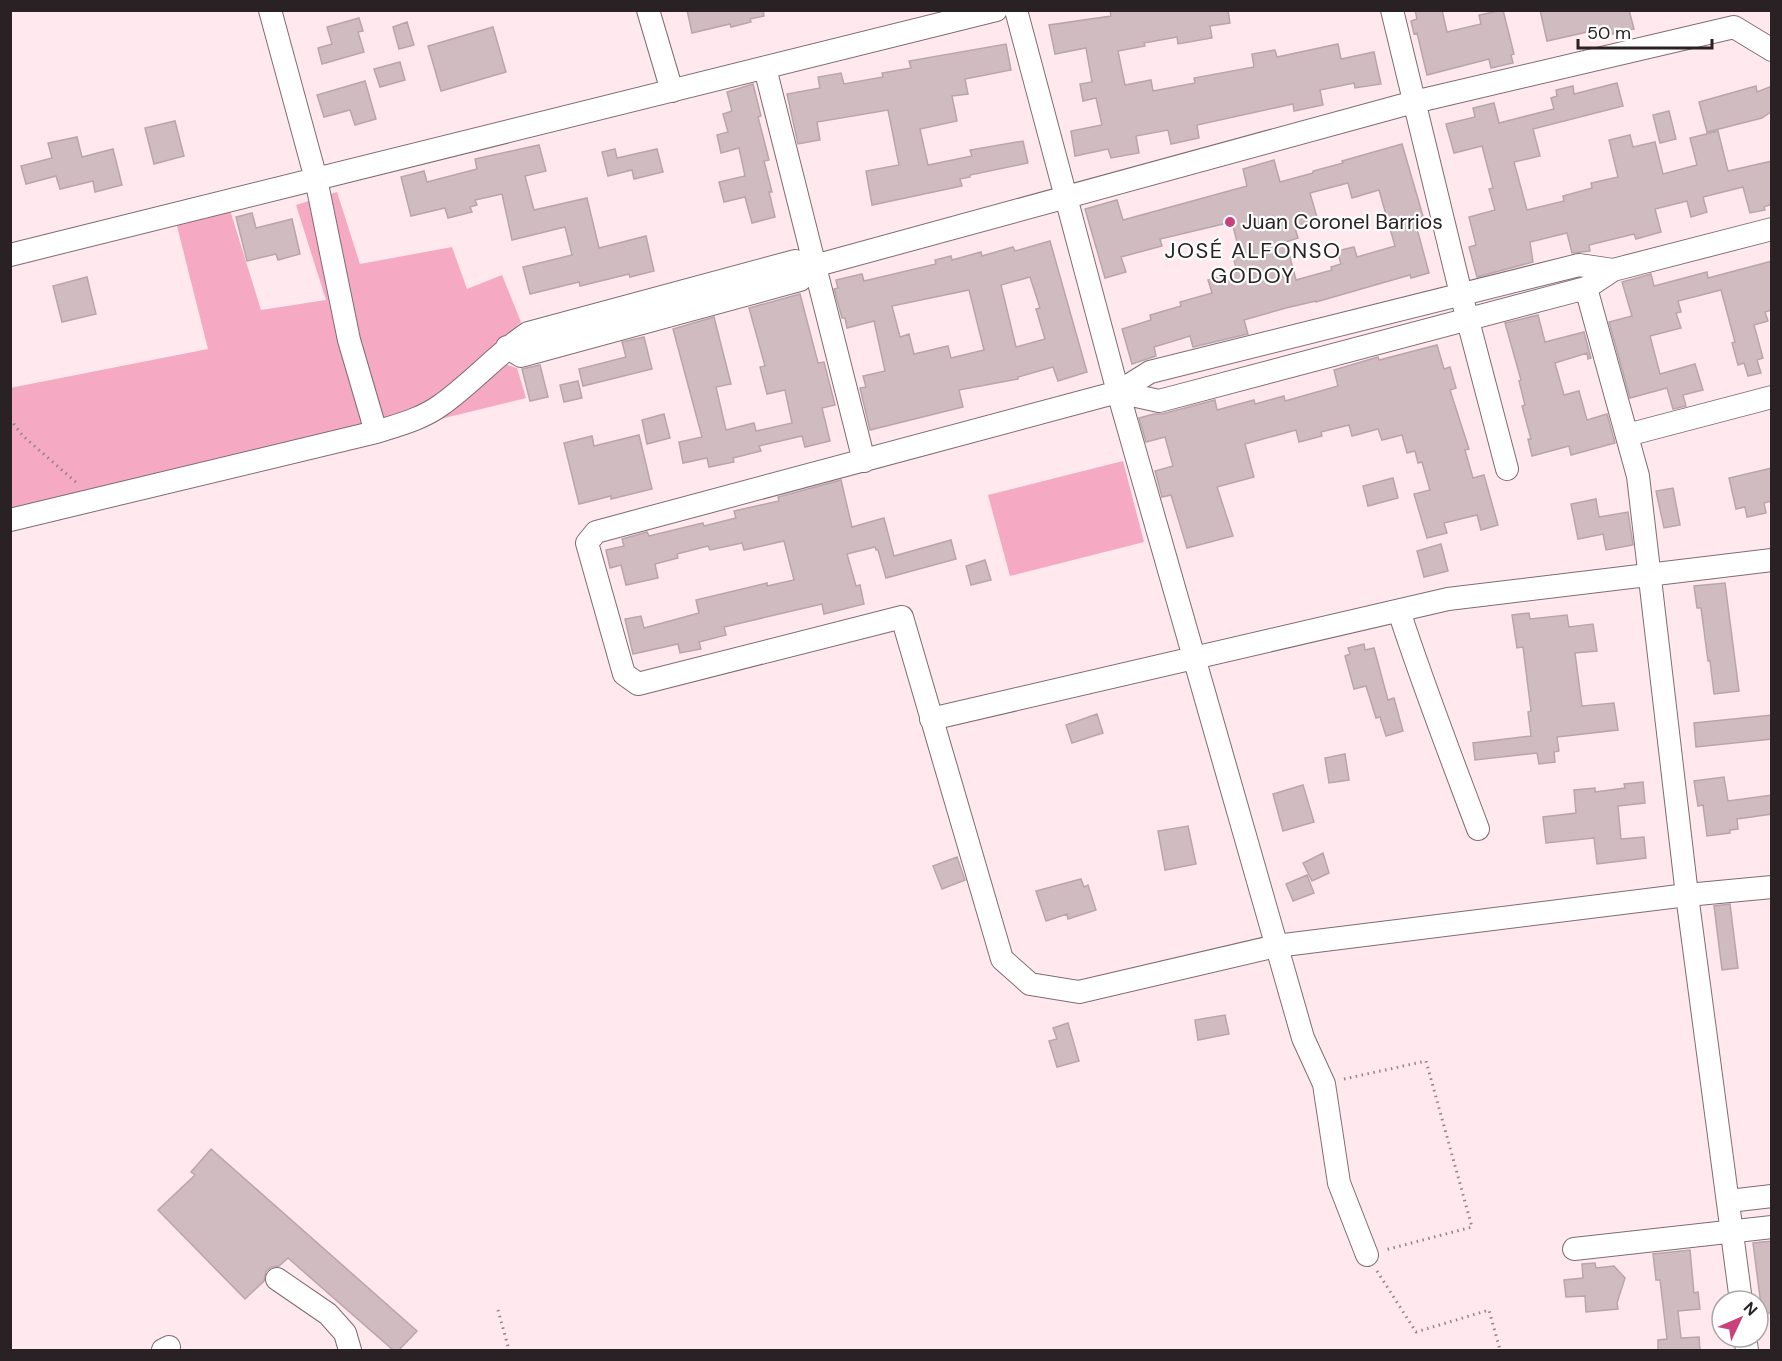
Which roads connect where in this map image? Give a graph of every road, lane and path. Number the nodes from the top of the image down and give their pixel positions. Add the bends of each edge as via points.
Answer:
1 (270, 10) edge
2 (648, 10) edge
3 (996, 10) edge
4 (1016, 10) edge
5 (1392, 10) edge
6 (1732, 19) edge
7 (1772, 50) edge
8 (765, 68) junction
9 (672, 91) junction
10 (1414, 102) junction
11 (316, 179) junction
12 (1067, 197) junction
13 (1772, 229) edge
14 (10, 255) edge
15 (814, 266) junction
16 (1613, 270) junction
17 (1586, 288) junction
18 (1461, 294) junction
19 (1467, 318) junction
20 (1118, 392) junction
21 (1772, 397) edge
22 (10, 418) edge
23 (376, 432) junction
24 (1627, 435) junction
25 (864, 461) junction
26 (1507, 469) dead end
27 (95, 500) junction
28 (10, 520) edge
29 (1772, 560) edge
30 (1649, 574) junction
31 (1399, 611) junction
32 (1194, 658) junction
33 (932, 718) junction
34 (1478, 830) dead end
35 (1772, 887) edge
36 (1687, 895) junction
37 (1276, 946) junction
38 (1324, 1084) junction
39 (1772, 1196) edge
40 (1729, 1201) junction
41 (1772, 1227) edge
42 (1733, 1232) junction
43 (1574, 1249) dead end
44 (1367, 1255) junction
45 (277, 1280) dead end
46 (1740, 1289) edge
47 (498, 1310) dead end
48 (351, 1350) edge
49 (509, 1350) edge
50 (1500, 1350) edge

1 - 11 street
2 - 9 street
3 - 8 street
4 - 12 street
5 - 10 street
6 - 7 street
6 - 10 street
8 - 9 street
8 - 15 street
9 - 11 street
10 - 12 street
10 - 18 street
11 - 14 street
11 - 23 street via 349,340
12 - 15 street
12 - 20 street
13 - 16 street
15 - 23 street via 795,261 528,333 441,406
15 - 25 street
16 - 17 street
16 - 18 street via 1579,265
17 - 19 street
17 - 24 street
18 - 19 street
18 - 20 street via 1150,372
19 - 20 street via 1159,401
19 - 26 street
20 - 25 street
20 - 32 street
21 - 24 street
22 - 27 path via 23,436
23 - 27 street
24 - 30 street via 1638,476
25 - 33 street via 596,532 587,543 624,674 638,684 902,617
27 - 28 street
29 - 30 street
30 - 31 street via 1448,599
30 - 36 street
31 - 32 street
31 - 34 street
32 - 33 street
32 - 37 street
33 - 37 street via 1002,959 1030,984 1079,992
35 - 36 street
36 - 37 street
36 - 40 street
37 - 38 street via 1303,1038
38 - 44 street via 1339,1183
38 - 44 path via 1426,1061 1472,1227
39 - 40 street
40 - 42 street
41 - 42 street
42 - 43 street
42 - 46 street
44 - 50 path via 1416,1332 1489,1310
45 - 48 street via 328,1314 345,1333
47 - 49 path

